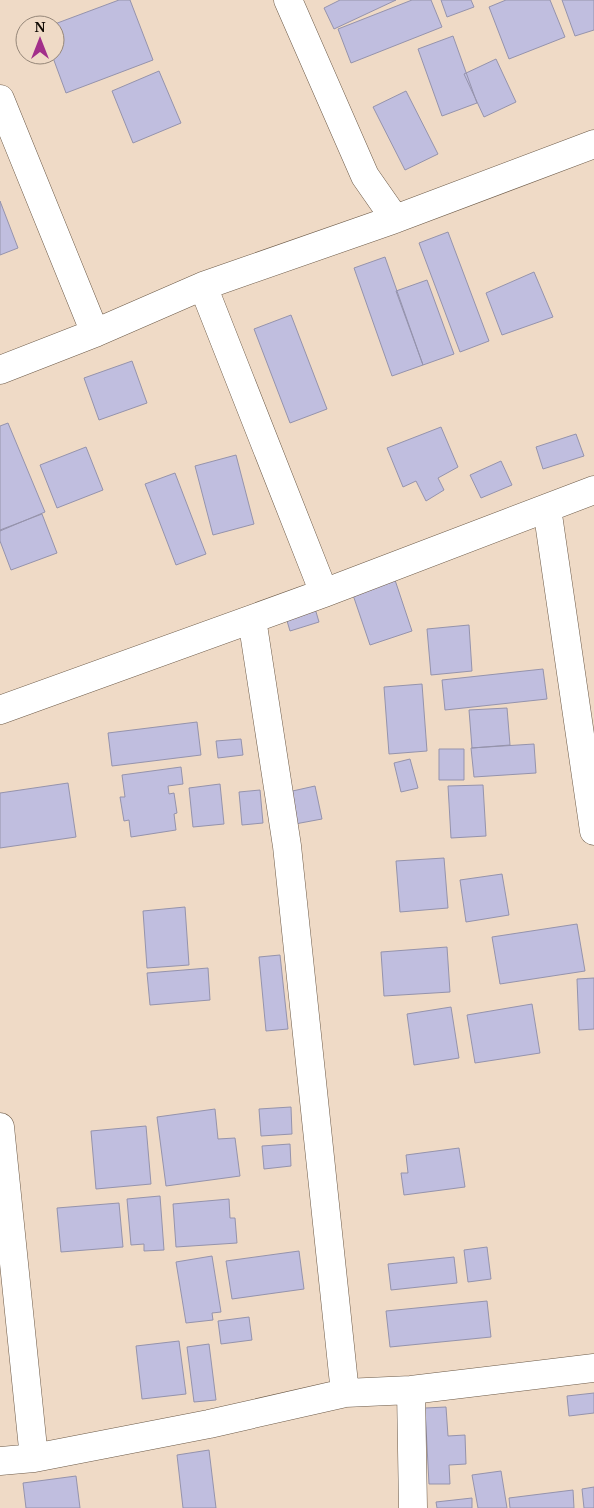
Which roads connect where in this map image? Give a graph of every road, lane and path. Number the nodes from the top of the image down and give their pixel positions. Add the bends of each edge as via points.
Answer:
1 (288, 0) edge
2 (0, 99) edge
3 (594, 144) edge
4 (395, 219) junction
5 (204, 286) junction
6 (95, 333) junction
7 (0, 370) edge
8 (594, 490) edge
9 (547, 508) junction
10 (324, 593) junction
11 (252, 619) junction
12 (0, 710) edge
13 (594, 832) edge
14 (0, 1127) edge
15 (594, 1368) edge
16 (411, 1390) junction
17 (345, 1393) junction
18 (34, 1458) junction
19 (0, 1461) edge
20 (413, 1508) edge

1 - 4 street via 365,176
2 - 6 street
3 - 4 street
4 - 5 street
5 - 6 street
5 - 10 street
6 - 7 street
8 - 9 street
9 - 10 street
9 - 13 street
10 - 11 street
11 - 12 street
11 - 17 street via 287,846
14 - 18 street
15 - 16 street
16 - 17 street
16 - 20 street
17 - 18 street via 209,1424
18 - 19 street

